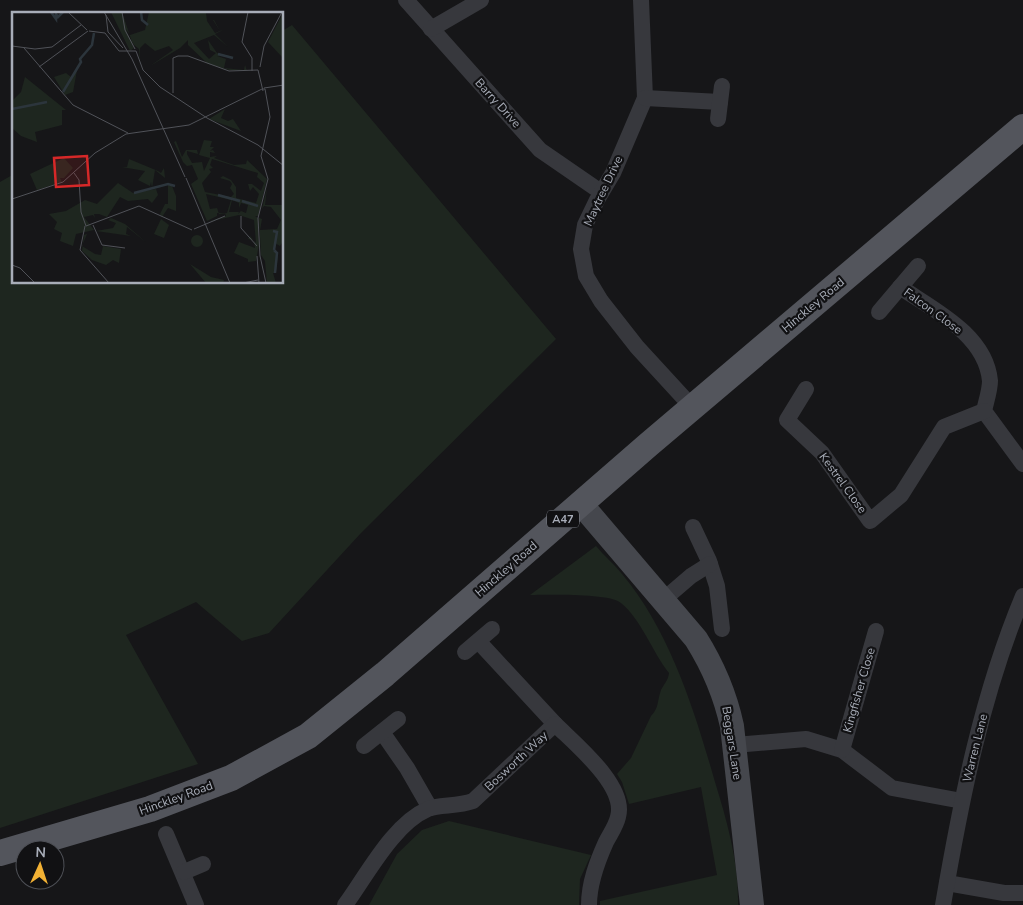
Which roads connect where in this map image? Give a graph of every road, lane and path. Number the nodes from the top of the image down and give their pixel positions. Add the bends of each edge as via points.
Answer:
1 (406, 0) edge
2 (481, 0) edge
3 (641, 0) edge
4 (431, 29) junction
5 (645, 98) junction
6 (718, 119) dead end
7 (1023, 128) edge
8 (601, 192) junction
9 (918, 266) dead end
10 (900, 287) junction
11 (879, 312) dead end
12 (806, 389) dead end
13 (693, 408) junction
14 (984, 411) junction
15 (1023, 464) edge
16 (581, 504) junction
17 (693, 527) dead end
18 (710, 564) junction
19 (1023, 596) edge
20 (663, 600) junction
21 (492, 629) dead end
22 (722, 629) dead end
23 (1016, 629) edge
24 (876, 631) dead end
25 (479, 642) junction
26 (465, 652) dead end
27 (398, 719) dead end
28 (555, 724) junction
29 (382, 732) junction
30 (735, 745) junction
31 (364, 746) dead end
32 (842, 750) junction
33 (962, 801) junction
34 (430, 808) junction
35 (166, 834) dead end
36 (0, 853) edge
37 (202, 864) dead end
38 (184, 872) junction
39 (947, 883) junction
40 (1023, 893) edge
41 (196, 905) edge
42 (345, 905) edge
43 (589, 905) edge
44 (752, 905) edge
45 (943, 905) edge

1 - 4 street, Barry Drive
2 - 4 street
3 - 5 street, Maytree Drive
4 - 8 street, Barry Drive via 540,150
5 - 6 street via 721,94
5 - 8 street, Maytree Drive
7 - 13 main road, Hinckley Road / A47
8 - 13 street, Maytree Drive via 585,225 581,249 586,276 607,309
9 - 10 street, Falcon Close
10 - 11 street, Falcon Close
10 - 14 street, Falcon Close via 961,328 983,357 990,382
12 - 14 street, Kestrel Close via 787,420 822,453 870,521 901,495 944,427
13 - 16 main road, Hinckley Road / A47
14 - 15 street
16 - 20 street, Beggars Lane
16 - 36 main road, Hinckley Road / A47 via 385,674 308,736 231,778 150,809
17 - 18 street
18 - 20 street
18 - 22 street via 717,586
19 - 23 street, Warren Lane
20 - 30 street, Beggars Lane via 696,639 711,664 727,705
21 - 25 street
23 - 33 street, Warren Lane via 980,727
24 - 32 street, Kingfisher Close
25 - 26 street
25 - 28 street
27 - 29 street
28 - 34 street, Bosworth Way via 473,800 462,805
28 - 43 street, Bosworth Way via 603,774 617,799 618,817 597,864
29 - 31 street
29 - 34 street
30 - 32 street via 806,739
30 - 44 street, Beggars Lane
32 - 33 street via 892,788
33 - 39 street, Warren Lane
34 - 42 street, Bosworth Way via 400,829
35 - 38 street
37 - 38 street
38 - 41 street
39 - 40 street
39 - 45 street, Warren Lane

